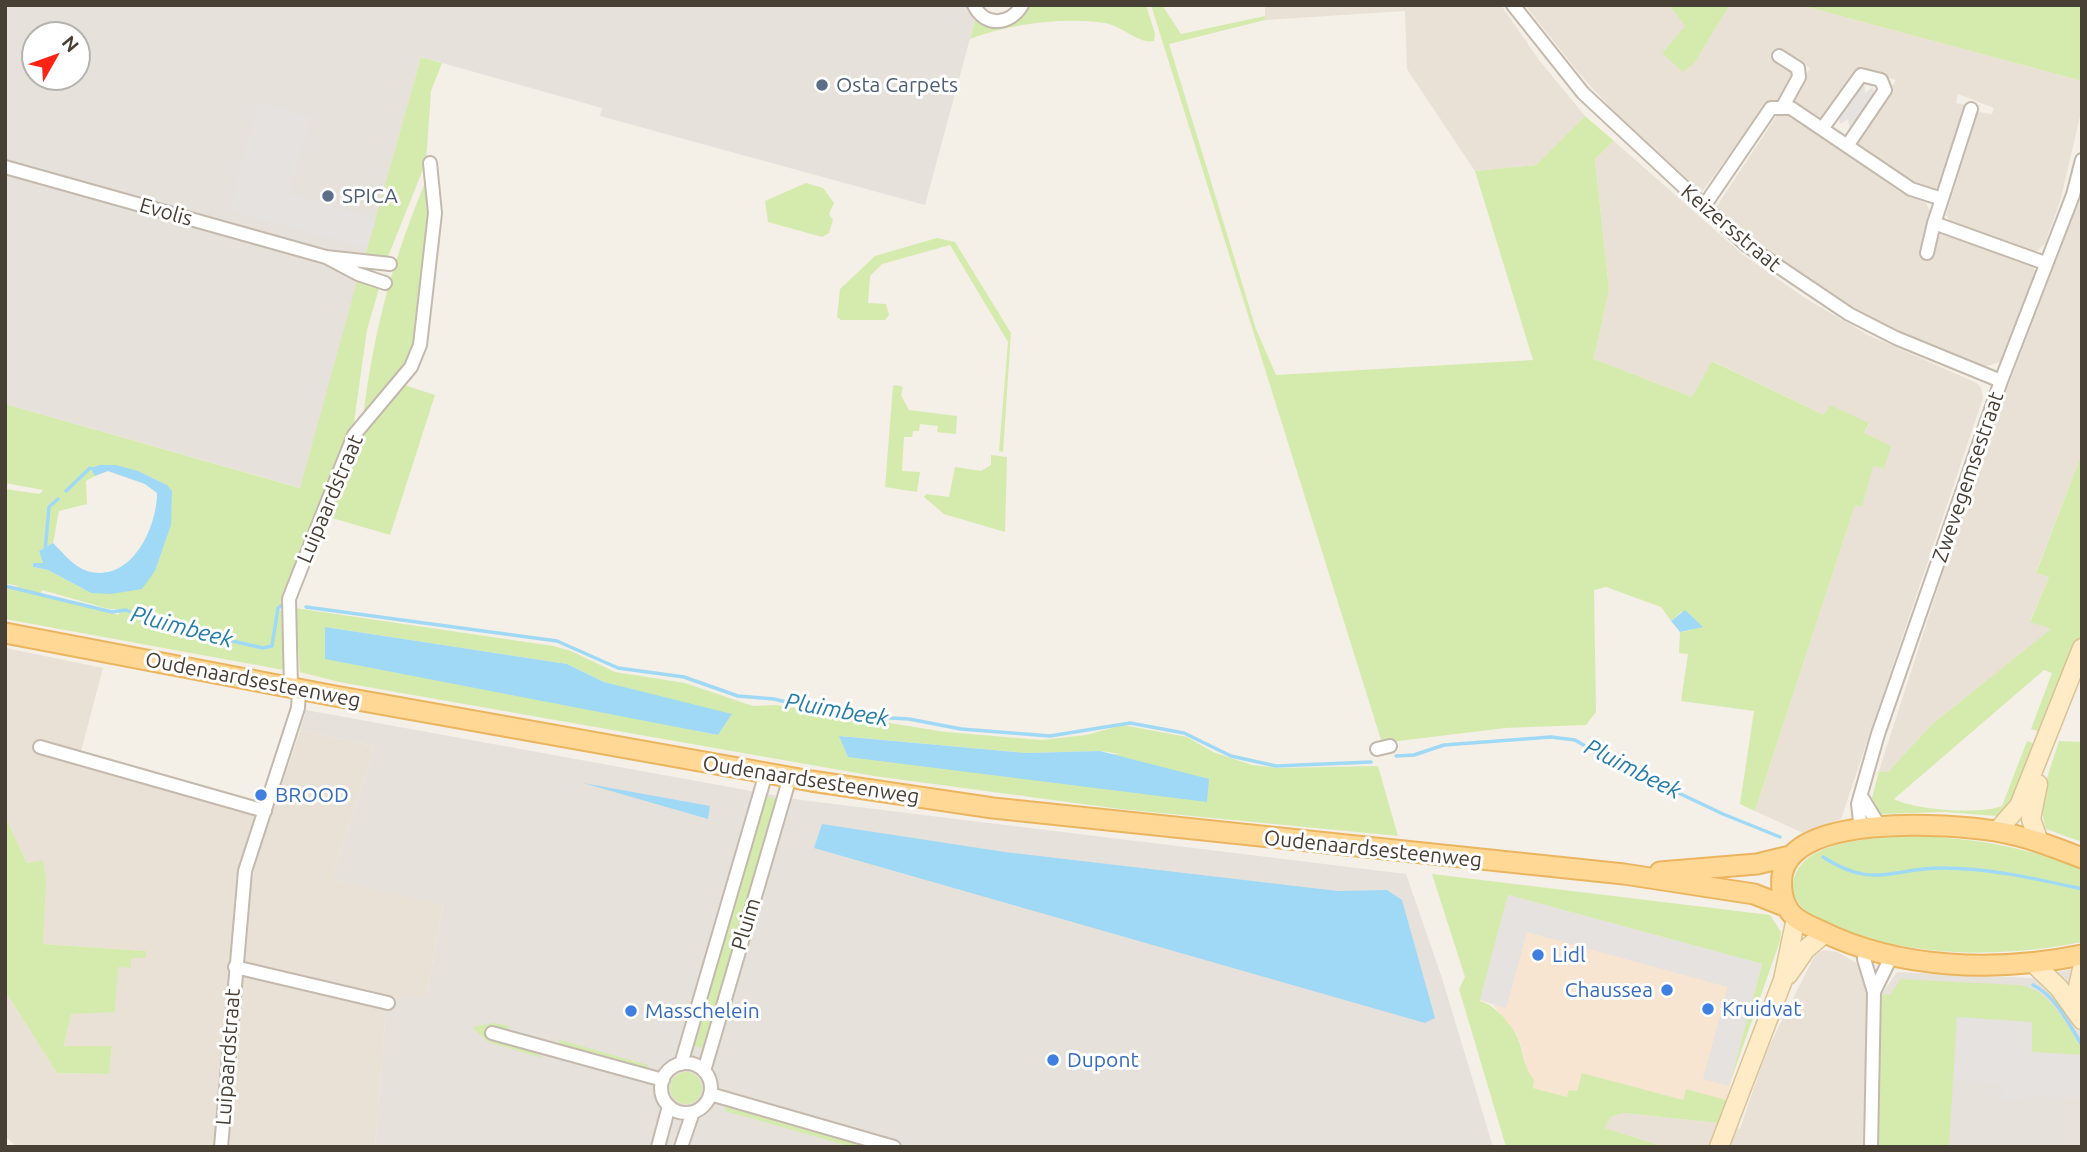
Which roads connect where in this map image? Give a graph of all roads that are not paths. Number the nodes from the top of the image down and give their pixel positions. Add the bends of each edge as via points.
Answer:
1 (974, 5) edge
2 (1022, 5) edge
3 (1513, 5) edge
4 (1779, 56) dead end
5 (1782, 108) junction
6 (1971, 109) dead end
7 (1822, 129) junction
8 (1847, 146) junction
9 (2082, 160) edge
10 (429, 163) dead end
11 (5, 167) edge
12 (1942, 199) junction
13 (1703, 206) junction
14 (1934, 223) junction
15 (1927, 253) dead end
16 (326, 257) junction
17 (2045, 263) junction
18 (390, 264) dead end
19 (385, 284) dead end
20 (2001, 381) junction
21 (5, 633) edge
22 (2082, 648) edge
23 (295, 688) junction
24 (2054, 719) junction
25 (40, 747) dead end
26 (766, 773) junction
27 (790, 777) junction
28 (1861, 796) junction
29 (265, 811) junction
30 (1870, 828) junction
31 (1997, 831) junction
32 (2039, 842) junction
33 (1790, 856) junction
34 (2082, 858) edge
35 (1624, 874) junction
36 (1791, 913) junction
37 (1825, 933) junction
38 (1864, 947) junction
39 (1892, 954) junction
40 (2082, 955) edge
41 (2033, 962) junction
42 (235, 967) junction
43 (2082, 969) edge
44 (1783, 980) junction
45 (1874, 992) junction
46 (2082, 1000) edge
47 (387, 1003) dead end
48 (2082, 1020) edge
49 (492, 1033) dead end
50 (681, 1063) junction
51 (704, 1071) junction
52 (663, 1080) junction
53 (710, 1094) junction
54 (669, 1106) junction
55 (693, 1112) junction
56 (221, 1147) edge
57 (658, 1147) edge
58 (681, 1147) edge
59 (894, 1147) edge
60 (1719, 1147) edge
61 (1871, 1147) edge

1 - 2 street via 984,18 999,22 1012,18
3 - 13 street, Keizersstraat via 1583,93
4 - 5 street via 1798,68 1799,77
5 - 7 street via 1791,108
5 - 13 street via 1771,108
6 - 12 street
7 - 8 street
7 - 8 street via 1861,75 1881,80 1885,90
8 - 12 street via 1911,189
9 - 17 street, Zwevegemsestraat
10 - 23 street, Luipaardstraat via 435,213 420,345 411,367 354,435 289,599
11 - 16 street, Evolis
12 - 14 street
13 - 20 street, Keizersstraat via 1745,244 1849,314
14 - 15 street
14 - 17 street
16 - 18 street, Evolis
16 - 19 street, Evolis
17 - 20 street, Zwevegemsestraat
20 - 28 street, Zwevegemsestraat via 1878,734
21 - 23 main road, Oudenaardsesteenweg
22 - 24 street
23 - 26 main road, Oudenaardsesteenweg
23 - 29 street, Luipaardstraat via 298,708
24 - 31 street via 2019,806
24 - 32 street via 2032,810
25 - 29 street
26 - 27 main road, Oudenaardsesteenweg
26 - 50 street, Pluim
27 - 35 main road, Oudenaardsesteenweg via 993,808
27 - 51 street, Pluim
28 - 30 street
28 - 30 street, Zwevegemsestraat via 1858,816
29 - 42 street, Luipaardstraat via 245,871
30 - 31 main road, Oudenaardsesteenweg via 1920,825
30 - 33 main road, Oudenaardsesteenweg via 1817,839
31 - 32 main road, Oudenaardsesteenweg
32 - 34 main road, Oudenaardsesteenweg
33 - 35 main road, Oudenaardsesteenweg via 1757,864
33 - 36 main road via 1782,879
35 - 36 main road, Oudenaardsesteenweg via 1754,894
36 - 37 main road, Oudenaardsesteenweg
36 - 44 street
37 - 38 main road, Oudenaardsesteenweg
37 - 44 street
38 - 39 main road, Oudenaardsesteenweg
38 - 45 street
39 - 41 main road, Oudenaardsesteenweg via 1963,965
39 - 45 street
40 - 41 main road, Oudenaardsesteenweg
41 - 48 street
42 - 47 street, Luipaardstraat
42 - 56 street, Luipaardstraat
43 - 46 street via 2078,988
44 - 60 street
45 - 61 street
49 - 52 street
50 - 51 street
50 - 52 street
51 - 53 street
52 - 54 street via 662,1094
53 - 55 street
53 - 59 street
54 - 55 street
54 - 57 street
55 - 58 street

